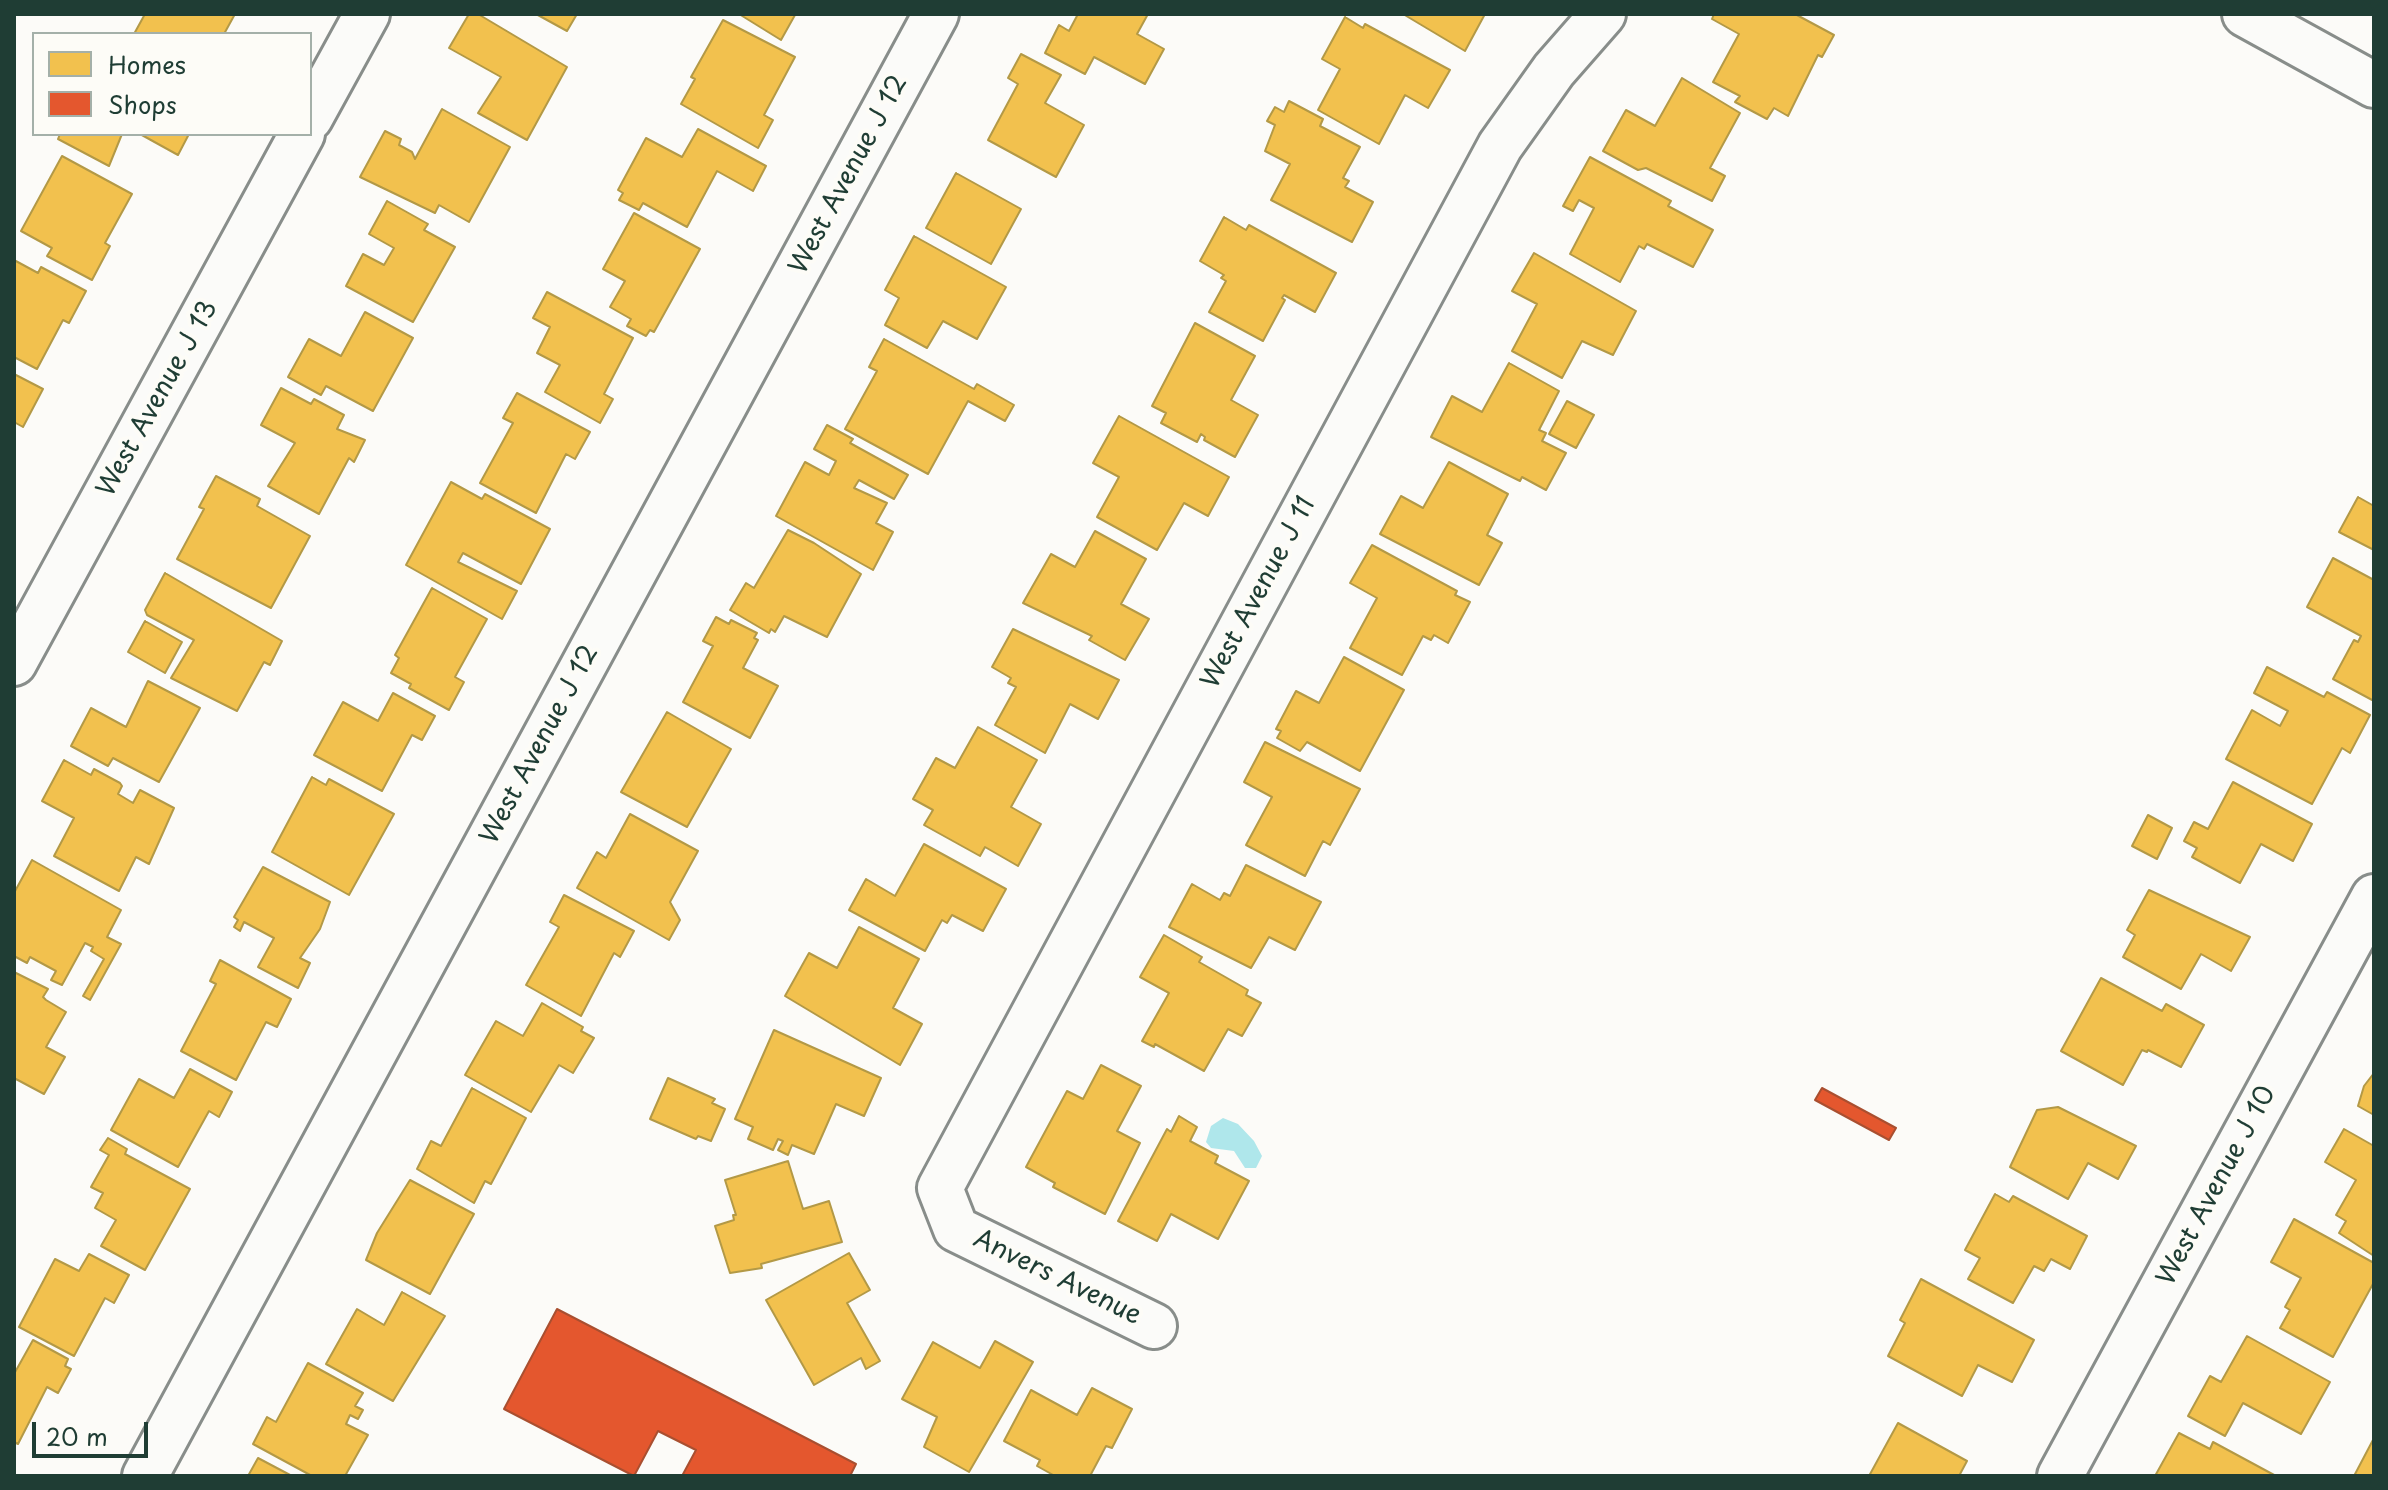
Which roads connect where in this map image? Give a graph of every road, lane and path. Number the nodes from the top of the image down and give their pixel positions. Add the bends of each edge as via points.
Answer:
1 (367, 14) edge
2 (936, 14) edge
3 (1603, 14) edge
4 (2245, 14) edge
5 (2374, 85) edge
6 (312, 114) edge
7 (301, 136) edge
8 (14, 663) edge
9 (2374, 897) edge
10 (940, 1188) joint
11 (1154, 1326) dead end
12 (145, 1476) edge
13 (2060, 1476) edge

1 - 6 street
2 - 12 street, West Avenue J 12
3 - 10 street, West Avenue J 11 via 1554,70 1500,146
4 - 5 street
7 - 8 street, West Avenue J 13
9 - 13 street, West Avenue J 10
10 - 11 street, Anvers Avenue via 956,1229

